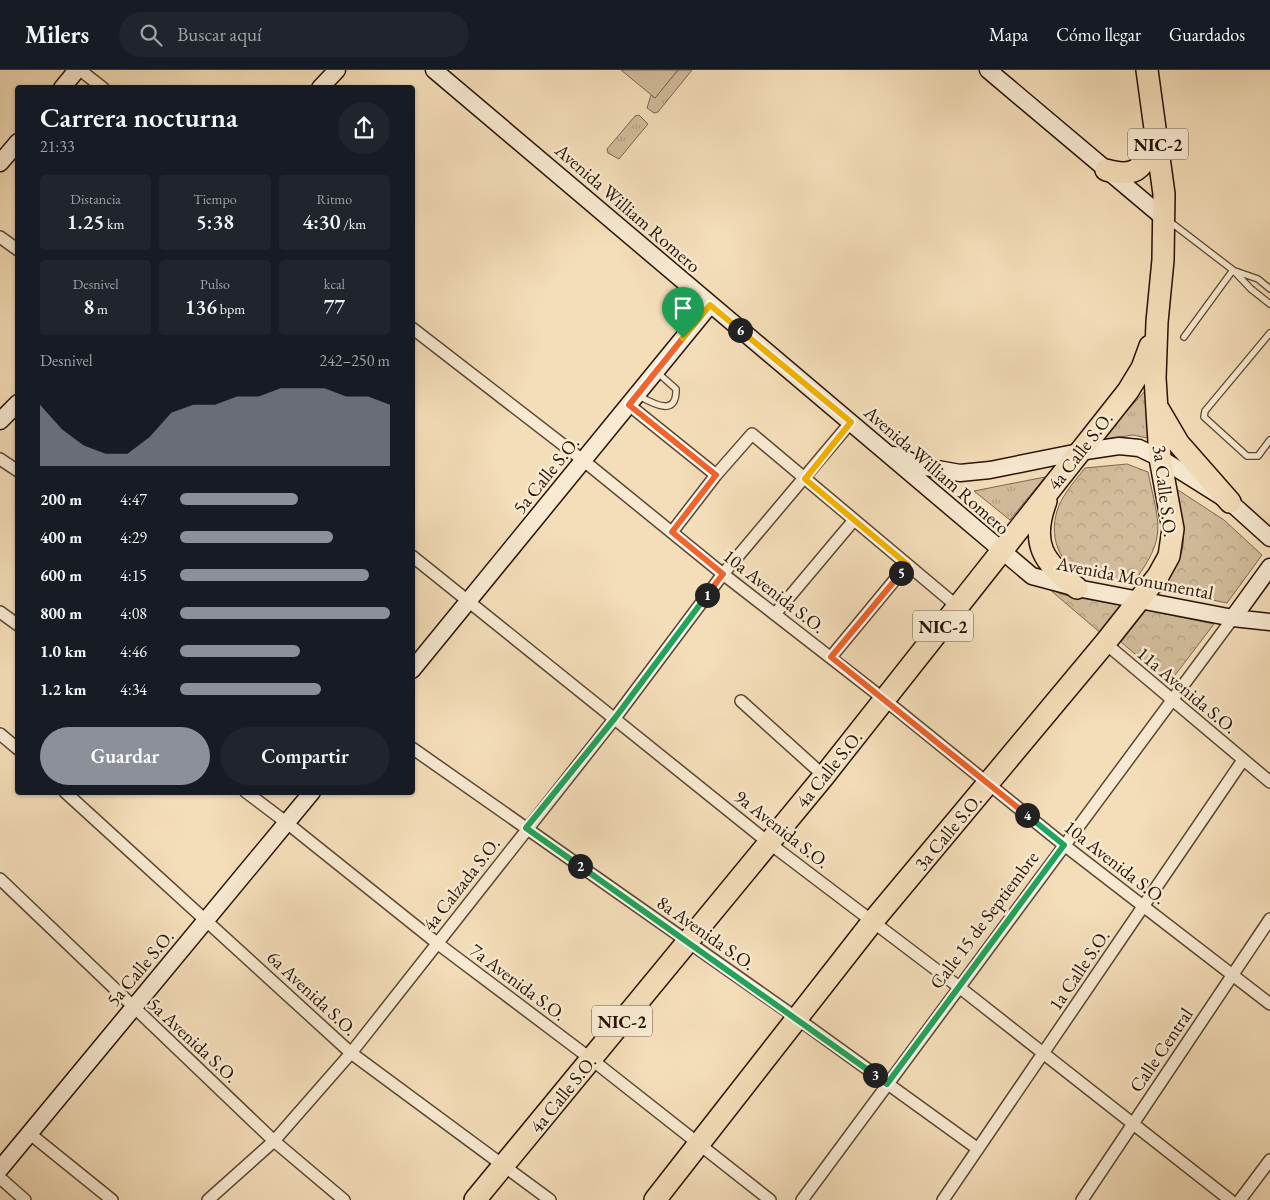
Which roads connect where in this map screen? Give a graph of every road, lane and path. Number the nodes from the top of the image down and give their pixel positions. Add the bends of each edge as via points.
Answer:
1 (78, 70) edge
2 (337, 70) edge
3 (434, 70) edge
4 (988, 70) edge
5 (1147, 70) edge
6 (65, 85) edge
7 (98, 85) edge
8 (323, 85) edge
9 (1155, 126) junction
10 (15, 146) edge
11 (0, 163) edge
12 (1106, 170) junction
13 (1165, 218) junction
14 (0, 237) edge
15 (15, 248) edge
16 (1233, 270) junction
17 (1270, 290) edge
18 (1270, 304) edge
19 (710, 305) junction
20 (1157, 322) junction
21 (415, 330) edge
22 (1270, 332) edge
23 (1184, 337) dead end
24 (656, 371) junction
25 (633, 400) junction
26 (1155, 403) junction
27 (15, 406) edge
28 (0, 422) edge
29 (851, 422) junction
30 (871, 440) junction
31 (1270, 440) edge
32 (1079, 452) junction
33 (1160, 458) junction
34 (0, 459) edge
35 (584, 461) junction
36 (15, 469) edge
37 (716, 475) junction
38 (805, 479) junction
39 (1050, 489) junction
40 (1230, 502) junction
41 (854, 520) junction
42 (672, 532) junction
43 (1270, 538) edge
44 (1001, 552) junction
45 (415, 559) edge
46 (908, 565) junction
47 (1270, 567) edge
48 (723, 574) junction
49 (1077, 588) junction
50 (1139, 600) junction
51 (468, 603) junction
52 (958, 607) junction
53 (0, 612) edge
54 (775, 614) junction
55 (1233, 618) junction
56 (1270, 622) edge
57 (15, 623) edge
58 (1105, 643) junction
59 (831, 657) junction
60 (415, 666) edge
61 (1172, 699) junction
62 (741, 700) dead end
63 (885, 700) junction
64 (615, 718) junction
65 (0, 734) edge
66 (15, 747) edge
67 (415, 750) edge
68 (1243, 760) junction
69 (824, 776) junction
70 (1270, 782) edge
71 (988, 783) junction
72 (68, 795) edge
73 (250, 795) edge
74 (310, 795) edge
75 (287, 823) junction
76 (526, 828) junction
77 (769, 843) junction
78 (1064, 845) junction
79 (0, 879) edge
80 (1144, 906) junction
81 (206, 919) junction
82 (1270, 919) edge
83 (873, 921) junction
84 (688, 942) junction
85 (437, 943) junction
86 (1233, 975) junction
87 (959, 987) junction
88 (1270, 1004) edge
89 (133, 1007) junction
90 (798, 1019) junction
91 (1043, 1052) junction
92 (351, 1053) junction
93 (591, 1059) junction
94 (887, 1084) junction
95 (1133, 1124) junction
96 (29, 1133) junction
97 (274, 1141) junction
98 (700, 1144) junction
99 (978, 1149) junction
100 (1270, 1160) edge
101 (503, 1166) junction
102 (0, 1169) edge
103 (0, 1178) edge
104 (946, 1196) edge
105 (25, 1200) edge
106 (112, 1200) edge
107 (208, 1200) edge
108 (344, 1200) edge
109 (475, 1200) edge
110 (550, 1200) edge
111 (655, 1200) edge
112 (770, 1200) edge
113 (802, 1200) edge
114 (958, 1200) edge
115 (1082, 1200) edge
116 (1230, 1200) edge
117 (1240, 1200) edge

1 - 6 main road
1 - 7 street
2 - 8 main road
3 - 19 main road, Avenida William Romero
4 - 12 main road
5 - 9 highway, NIC-2
9 - 12 highway via 1148,156 1135,172 1123,175
9 - 13 highway, NIC-2
10 - 11 main road
12 - 13 main road
13 - 16 lane
13 - 20 highway, NIC-2
14 - 15 street
16 - 17 lane via 1258,279
16 - 18 lane
16 - 23 lane
19 - 24 main road, 5a Calle S.O.
19 - 29 main road, Avenida William Romero
20 - 26 highway, 3a Calle S.O. / NIC-2
20 - 32 highway, 4a Calle S.O. / NIC-2 via 1134,384
21 - 35 street, 10a Avenida S.O.
22 - 31 lane via 1204,416 1247,456 1258,456
24 - 25 main road, 5a Calle S.O.
24 - 25 lane via 676,390 673,400 662,407
25 - 35 main road, 5a Calle S.O.
25 - 37 street
26 - 33 highway, 3a Calle S.O. / NIC-2
26 - 40 highway via 1178,444
27 - 28 main road
29 - 30 main road, Avenida William Romero
29 - 38 street, 4a Calzada S.O.
30 - 32 main road via 896,456 926,467 960,473
30 - 44 main road, Avenida William Romero
32 - 33 main road via 1126,446 1145,450
32 - 39 highway, 4a Calle S.O. / NIC-2
33 - 40 main road
33 - 50 highway, 3a Calle S.O. / NIC-2 via 1173,542 1162,570
34 - 36 street
35 - 42 street, 10a Avenida S.O.
35 - 51 main road, 5a Calle S.O.
37 - 38 street via 752,434
37 - 42 street
38 - 41 street
38 - 48 street, 4a Calzada S.O.
39 - 44 highway, 4a Calle S.O. / NIC-2
39 - 49 highway via 1039,524 1041,547 1054,570
40 - 43 main road
41 - 46 street
41 - 54 street
42 - 48 street, 10a Avenida S.O.
44 - 49 main road, Avenida Monumental via 1032,576
44 - 52 highway, 4a Calle S.O. / NIC-2
45 - 51 street, 9a Avenida S.O.
46 - 52 street
46 - 59 street
47 - 55 main road, Calle 15 de Septiembre
48 - 54 street, 10a Avenida S.O.
48 - 64 street, 4a Calzada S.O.
49 - 50 main road, Avenida Monumental
50 - 55 main road, Avenida Monumental
50 - 58 highway, 3a Calle S.O. / NIC-2
51 - 60 main road, 5a Calle S.O.
51 - 64 street, 9a Avenida S.O.
52 - 63 highway, 4a Calle S.O. / NIC-2
53 - 57 street
54 - 59 street, 10a Avenida S.O.
55 - 56 main road, Avenida Monumental
55 - 61 street, Calle 15 de Septiembre
58 - 61 street, 11a Avenida S.O.
58 - 71 highway, 3a Calle S.O. / NIC-2
59 - 63 street, 10a Avenida S.O.
61 - 68 street, 11a Avenida S.O.
61 - 78 street, Calle 15 de Septiembre
62 - 69 street
63 - 69 highway, 4a Calle S.O. / NIC-2
63 - 71 street, 10a Avenida S.O.
64 - 76 street, 4a Calzada S.O.
64 - 77 street, 9a Avenida S.O.
65 - 66 street
67 - 76 street, 8a Avenida S.O.
68 - 70 street, 11a Avenida S.O.
68 - 80 street, 1a Calle S.O.
69 - 77 highway, 4a Calle S.O. / NIC-2
71 - 78 street, 10a Avenida S.O.
71 - 83 highway, 3a Calle S.O. / NIC-2
72 - 81 street, 6a Avenida S.O.
73 - 75 street, 7a Avenida S.O.
74 - 75 main road, 5a Calle S.O.
75 - 81 main road, 5a Calle S.O.
75 - 85 street, 7a Avenida S.O.
76 - 84 street, 8a Avenida S.O.
76 - 85 street, 4a Calzada S.O.
77 - 83 street, 9a Avenida S.O.
77 - 84 highway, 4a Calle S.O. / NIC-2
78 - 80 street, 10a Avenida S.O.
78 - 87 street, Calle 15 de Septiembre
79 - 89 street, 5a Avenida S.O.
80 - 86 street, 10a Avenida S.O.
80 - 91 street, 1a Calle S.O.
81 - 89 main road, 5a Calle S.O.
81 - 92 street, 6a Avenida S.O.
82 - 86 street, Calle Central
83 - 87 street, 9a Avenida S.O.
83 - 90 highway, 3a Calle S.O. / NIC-2
84 - 90 street, 8a Avenida S.O.
84 - 93 highway, 4a Calle S.O. / NIC-2
85 - 92 street, 4a Calzada S.O.
85 - 93 street, 7a Avenida S.O.
86 - 88 street, 10a Avenida S.O.
86 - 95 street, Calle Central
87 - 91 street, 9a Avenida S.O.
87 - 94 street, Calle 15 de Septiembre
89 - 96 main road, 5a Calle S.O.
89 - 97 street, 5a Avenida S.O.
90 - 94 street, 8a Avenida S.O.
90 - 98 highway, 3a Calle S.O. / NIC-2
91 - 95 street, 9a Avenida S.O.
91 - 99 street, 1a Calle S.O.
92 - 97 street, 4a Calzada S.O.
92 - 101 street, 6a Avenida S.O.
93 - 98 street, 7a Avenida S.O.
93 - 101 highway, 4a Calle S.O. / NIC-2
94 - 99 street, 8a Avenida S.O.
94 - 113 street, Calle 15 de Septiembre
95 - 115 street, Calle Central
95 - 116 street, 9a Avenida S.O.
96 - 102 main road, 5a Calle S.O.
96 - 106 street
97 - 107 street, 4a Calzada S.O.
97 - 108 street, 5a Avenida S.O.
98 - 111 highway, 3a Calle S.O. / NIC-2
98 - 112 street, 7a Avenida S.O.
99 - 104 street, 1a Calle S.O.
100 - 117 street
101 - 109 highway, 4a Calle S.O. / NIC-2
101 - 110 street, 6a Avenida S.O.
103 - 105 street
104 - 114 street

